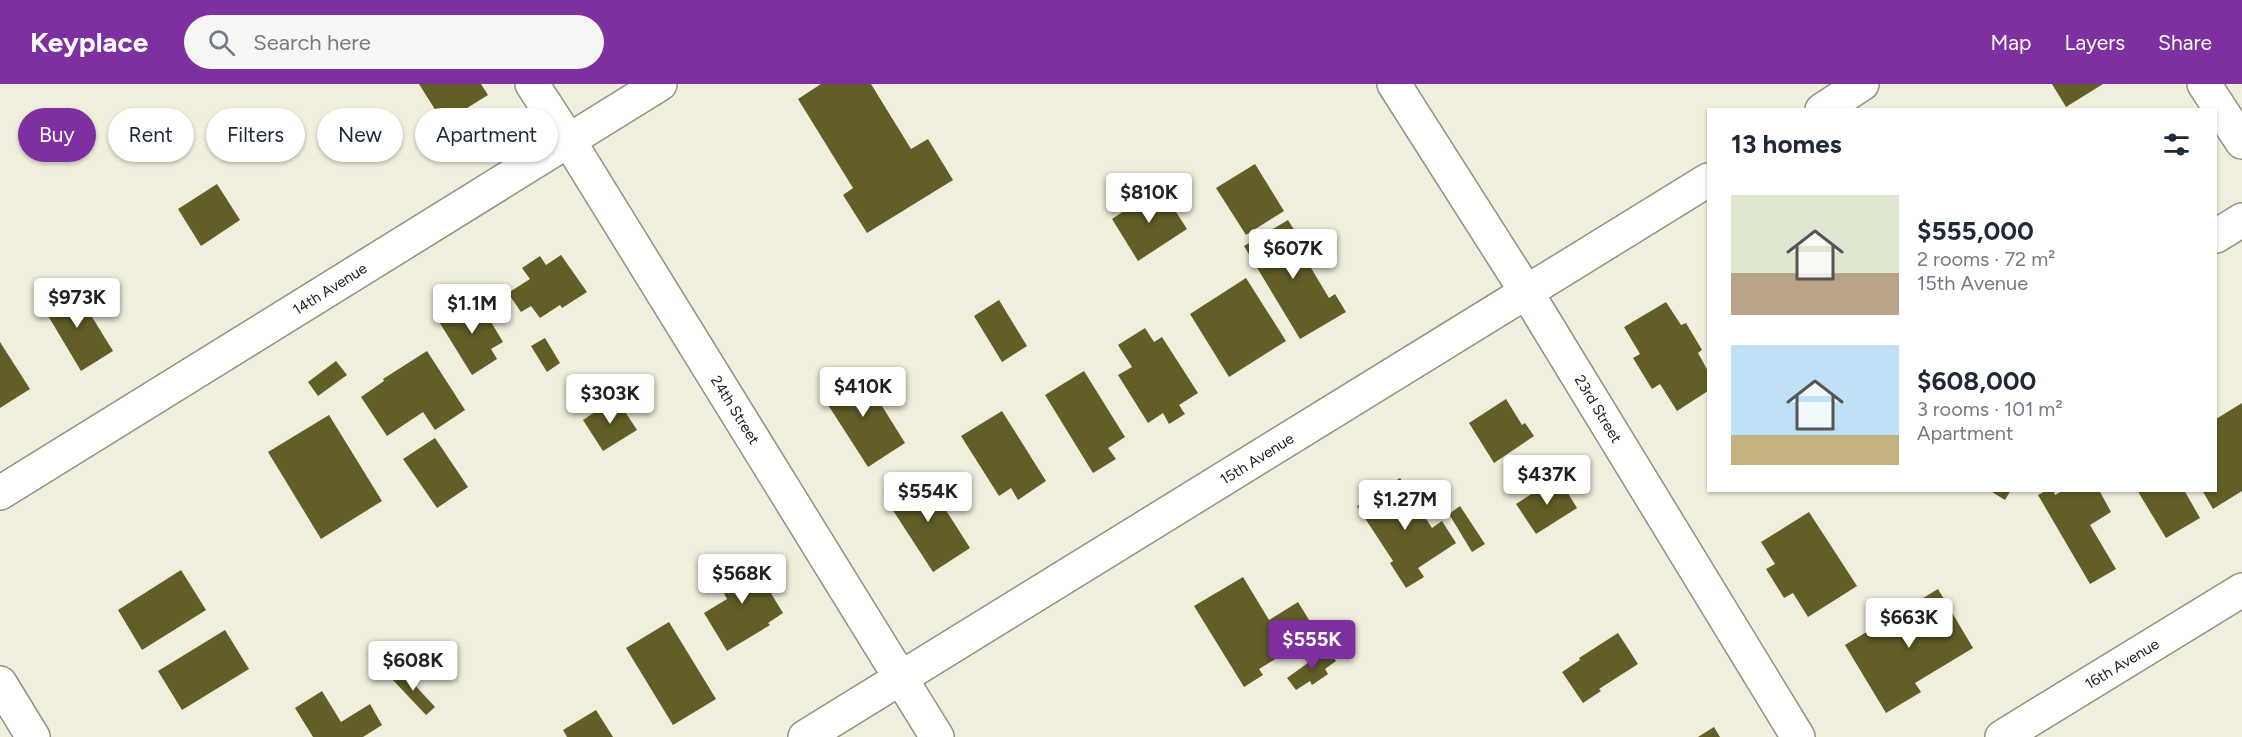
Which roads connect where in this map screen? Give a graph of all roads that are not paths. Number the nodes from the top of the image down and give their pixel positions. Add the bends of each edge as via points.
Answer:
1 (532, 84) edge
2 (660, 84) edge
3 (1394, 84) edge
4 (1862, 84) edge
5 (2204, 84) edge
6 (1824, 108) edge
7 (569, 141) junction
8 (2242, 142) edge
9 (1707, 181) edge
10 (2242, 220) edge
11 (2217, 235) edge
12 (1527, 293) junction
13 (0, 493) edge
14 (2242, 590) edge
15 (900, 678) junction
16 (0, 683) edge
17 (33, 737) edge
18 (805, 737) edge
19 (937, 737) edge
20 (1798, 737) edge
21 (2002, 737) edge

1 - 7 street, 24th Street
2 - 7 street, 14th Avenue
3 - 12 street, 23rd Street
4 - 6 street
5 - 8 street
7 - 13 street, 14th Avenue
7 - 15 street, 24th Street
9 - 12 street, 15th Avenue
10 - 11 street
12 - 15 street, 15th Avenue
12 - 20 street, 23rd Street
14 - 21 street, 16th Avenue
15 - 18 street, 15th Avenue
15 - 19 street, 24th Street
16 - 17 street

